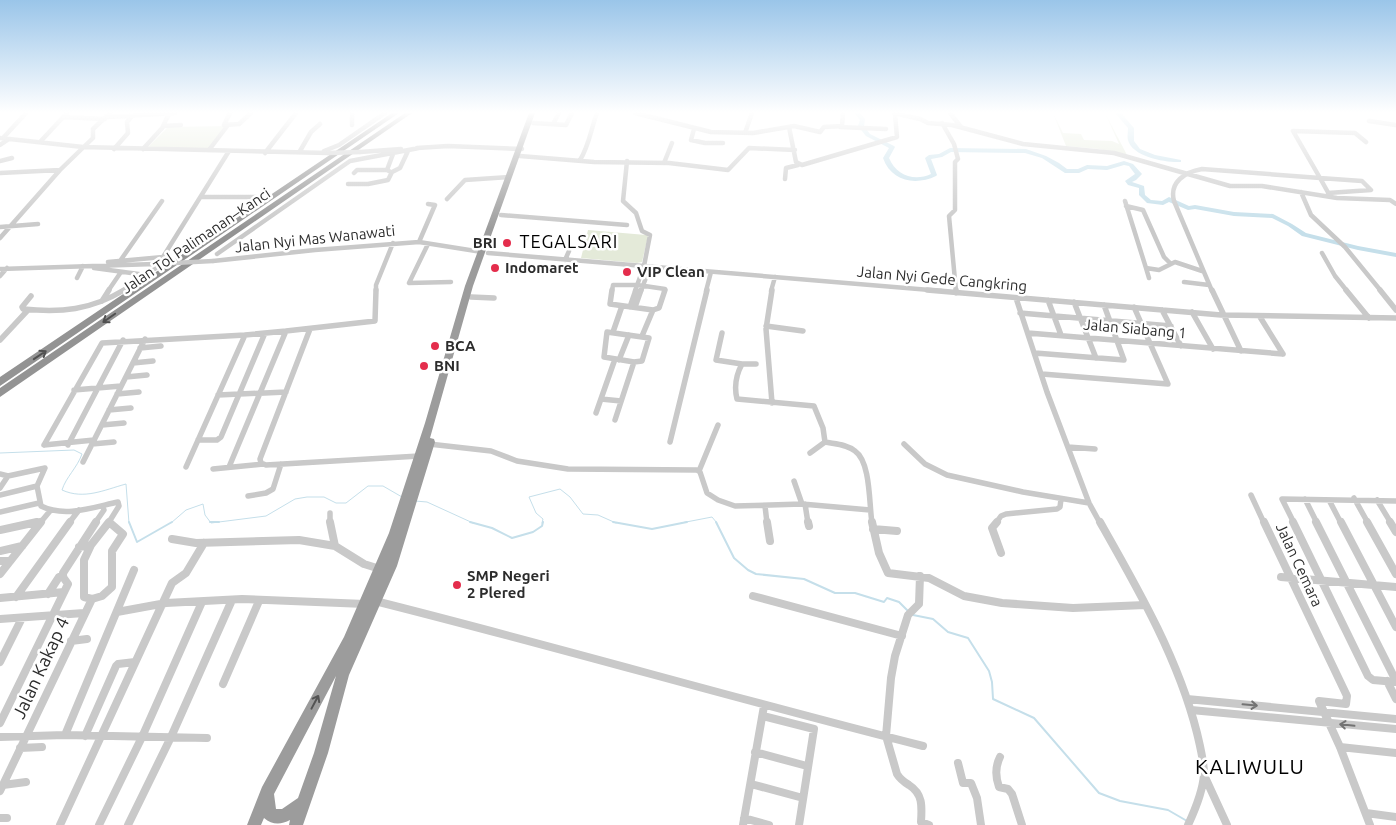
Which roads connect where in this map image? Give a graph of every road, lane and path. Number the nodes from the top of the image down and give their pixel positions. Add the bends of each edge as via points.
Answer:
1 (408, 151) edge
2 (78, 152) edge
3 (228, 152) edge
4 (252, 152) edge
5 (266, 152) junction
6 (283, 152) edge
7 (338, 152) edge
8 (353, 152) edge
9 (367, 152) edge
10 (406, 152) edge
11 (514, 152) edge
12 (520, 152) junction
13 (584, 152) edge
14 (669, 152) edge
15 (746, 152) edge
16 (795, 152) edge
17 (848, 152) edge
18 (956, 152) edge
19 (1104, 152) edge
20 (1305, 152) edge
21 (393, 154) junction
22 (12, 158) dead end
23 (580, 160) junction
24 (0, 161) edge
25 (627, 161) junction
26 (664, 163) junction
27 (798, 165) junction
28 (60, 170) junction
29 (387, 170) junction
30 (393, 171) junction
31 (0, 173) edge
32 (354, 173) dead end
33 (1185, 173) junction
34 (509, 177) junction
35 (1320, 178) junction
36 (785, 179) dead end
37 (348, 184) dead end
38 (1300, 192) junction
39 (1329, 195) junction
40 (201, 197) junction
41 (256, 197) dead end
42 (447, 199) dead end
43 (162, 201) dead end
44 (428, 204) dead end
45 (1396, 204) edge
46 (501, 214) junction
47 (38, 224) dead end
48 (627, 225) dead end
49 (0, 227) edge
50 (9, 228) junction
51 (0, 238) edge
52 (419, 242) junction
53 (393, 243) junction
54 (428, 244) junction
55 (569, 251) dead end
56 (485, 252) junction
57 (1322, 253) dead end
58 (217, 254) dead end
59 (164, 257) junction
60 (565, 260) junction
61 (120, 261) junction
62 (1170, 263) junction
63 (71, 266) junction
64 (86, 266) junction
65 (647, 266) junction
66 (8, 268) junction
67 (1146, 268) junction
68 (0, 269) edge
69 (121, 272) junction
70 (711, 272) junction
71 (1204, 274) junction
72 (146, 275) junction
73 (0, 276) edge
74 (774, 277) junction
75 (77, 278) dead end
76 (1149, 278) dead end
77 (451, 282) dead end
78 (1184, 282) dead end
79 (1208, 285) junction
80 (640, 286) junction
81 (956, 293) junction
82 (31, 296) dead end
83 (471, 297) junction
84 (494, 298) dead end
85 (1016, 298) junction
86 (1048, 300) junction
87 (1074, 302) junction
88 (101, 303) junction
89 (1104, 305) junction
90 (622, 306) junction
91 (632, 307) junction
92 (1134, 307) junction
93 (28, 310) junction
94 (653, 310) junction
95 (1162, 310) junction
96 (1396, 310) edge
97 (1192, 312) junction
98 (1020, 313) junction
99 (1222, 314) junction
100 (1053, 316) junction
101 (1260, 317) junction
102 (1081, 318) junction
103 (1369, 318) junction
104 (1396, 318) edge
105 (1110, 321) junction
106 (1140, 324) junction
107 (766, 326) junction
108 (1171, 326) junction
109 (310, 329) junction
110 (286, 331) junction
111 (803, 331) dead end
112 (613, 332) junction
113 (266, 333) junction
114 (722, 333) dead end
115 (1028, 333) junction
116 (629, 334) junction
117 (245, 335) junction
118 (1061, 335) junction
119 (642, 336) junction
120 (1089, 338) junction
121 (145, 339) junction
122 (0, 340) edge
123 (123, 340) junction
124 (1118, 340) junction
125 (1150, 344) junction
126 (161, 346) dead end
127 (1181, 346) junction
128 (140, 348) junction
129 (1212, 349) junction
130 (1241, 351) junction
131 (1035, 353) junction
132 (1096, 358) junction
133 (617, 360) junction
134 (153, 361) dead end
135 (634, 362) junction
136 (133, 363) junction
137 (450, 363) junction
138 (742, 364) junction
139 (756, 364) dead end
140 (1042, 374) junction
141 (147, 376) dead end
142 (126, 377) junction
143 (0, 382) edge
144 (121, 386) junction
145 (98, 388) junction
146 (74, 390) junction
147 (139, 392) dead end
148 (286, 392) junction
149 (0, 393) edge
150 (261, 393) junction
151 (117, 394) junction
152 (240, 394) junction
153 (218, 395) junction
154 (601, 399) junction
155 (621, 401) junction
156 (772, 402) junction
157 (131, 408) dead end
158 (109, 410) junction
159 (596, 413) dead end
160 (615, 420) dead end
161 (124, 423) dead end
162 (102, 425) junction
163 (718, 426) dead end
164 (198, 440) junction
165 (93, 442) junction
166 (114, 442) dead end
167 (670, 442) dead end
168 (825, 442) junction
169 (69, 444) junction
170 (430, 444) junction
171 (904, 444) dead end
172 (1068, 447) junction
173 (1095, 448) dead end
174 (810, 453) dead end
175 (419, 456) junction
176 (83, 462) dead end
177 (263, 464) junction
178 (281, 464) junction
179 (186, 467) dead end
180 (229, 467) junction
181 (213, 469) dead end
182 (699, 471) junction
183 (0, 474) edge
184 (8, 476) junction
185 (794, 481) dead end
186 (37, 486) junction
187 (0, 488) edge
188 (0, 495) edge
189 (1251, 495) dead end
190 (248, 496) dead end
191 (1354, 498) junction
192 (1061, 499) junction
193 (1305, 499) junction
194 (409, 500) junction
195 (1329, 500) junction
196 (1377, 500) junction
197 (1396, 501) edge
198 (39, 503) junction
199 (1089, 503) junction
200 (803, 504) junction
201 (765, 506) junction
202 (103, 507) junction
203 (78, 510) junction
204 (870, 510) junction
205 (50, 511) junction
206 (0, 512) edge
207 (330, 513) dead end
208 (42, 521) junction
209 (109, 522) junction
210 (809, 526) dead end
211 (873, 529) junction
212 (0, 530) edge
213 (897, 531) dead end
214 (1396, 532) edge
215 (172, 539) dead end
216 (770, 541) dead end
217 (204, 543) junction
218 (91, 545) junction
219 (22, 546) junction
220 (335, 546) junction
221 (79, 547) junction
222 (0, 551) edge
223 (1001, 553) dead end
224 (0, 561) edge
225 (10, 561) junction
226 (380, 569) junction
227 (134, 570) dead end
228 (0, 574) edge
229 (1396, 574) edge
230 (63, 576) junction
231 (920, 576) junction
232 (1281, 577) dead end
233 (1291, 579) junction
234 (1323, 581) junction
235 (1347, 583) junction
236 (1374, 585) junction
237 (1396, 588) edge
238 (64, 592) junction
239 (48, 594) junction
240 (753, 596) dead end
241 (16, 597) junction
242 (0, 598) edge
243 (92, 599) junction
244 (232, 600) junction
245 (259, 601) junction
246 (202, 602) junction
247 (370, 602) junction
248 (162, 604) junction
249 (1145, 605) junction
250 (117, 612) junction
251 (84, 613) junction
252 (52, 615) junction
253 (22, 618) junction
254 (1394, 618) edge
255 (0, 619) edge
256 (1396, 627) edge
257 (902, 636) junction
258 (87, 639) dead end
259 (71, 641) junction
260 (0, 662) edge
261 (135, 662) junction
262 (1387, 681) junction
263 (1396, 682) edge
264 (223, 684) dead end
265 (1396, 699) edge
266 (1187, 700) junction
267 (764, 706) junction
268 (1191, 710) junction
269 (1323, 712) junction
270 (763, 716) junction
271 (1396, 719) edge
272 (1328, 723) junction
273 (0, 724) edge
274 (1396, 729) edge
275 (65, 735) junction
276 (26, 736) junction
277 (85, 736) junction
278 (886, 736) junction
279 (101, 737) junction
280 (142, 737) junction
281 (0, 738) edge
282 (171, 738) junction
283 (206, 738) dead end
284 (923, 746) dead end
285 (42, 747) dead end
286 (1340, 747) junction
287 (20, 748) junction
288 (755, 752) junction
289 (1396, 753) edge
290 (1000, 757) dead end
291 (958, 763) dead end
292 (807, 766) junction
293 (1204, 775) junction
294 (26, 782) dead end
295 (751, 784) junction
296 (1, 788) edge
297 (267, 792) junction
298 (803, 798) junction
299 (304, 802) junction
300 (1366, 813) junction
301 (1396, 817) edge
302 (743, 821) edge
303 (923, 824) edge
304 (60, 825) edge
305 (99, 825) edge
306 (128, 825) edge
307 (254, 825) edge
308 (296, 825) edge
309 (769, 825) edge
310 (800, 825) edge
311 (981, 825) edge
312 (1022, 825) edge
313 (1188, 825) edge
314 (1227, 825) edge
315 (1370, 825) edge

1 - 30 street via 400,168
2 - 28 street
3 - 40 street
4 - 5 street
5 - 6 street
5 - 9 street, bridge
143 -> 7 highway, Jalan Tol Palimanan–Kanci
8 -> 149 highway, Jalan Tol Palimanan–Kanci
10 - 21 street
11 - 12 street
12 - 23 street
12 - 34 highway
12 - 46 highway
13 - 23 street
14 - 26 street
15 - 26 street via 728,170
16 - 27 street
17 - 27 street
18 - 81 street via 955,210 949,217
19 - 33 street
20 - 35 street
21 - 29 street
21 - 58 street via 346,162
22 - 24 street
23 - 25 street
25 - 26 street
25 - 65 street via 624,201 636,213 642,231 650,235
27 - 36 street via 786,168
28 - 31 street
28 - 50 street
29 - 30 street
29 - 32 street via 357,170
30 - 37 street via 384,181
33 - 35 street via 1206,168
33 - 38 street via 1230,186
33 - 71 street via 1172,191
34 - 42 street via 467,180
34 - 56 highway
35 - 39 street
35 - 39 street via 1362,181 1371,190
38 - 39 street
38 - 96 street via 1311,215 1344,248
39 - 45 street via 1390,200
40 - 41 street
40 - 59 street
43 - 61 street
44 - 52 street via 436,205
46 - 48 street
46 - 56 highway
47 - 50 street
49 - 50 street
50 - 51 street
52 - 53 street, Jalan Nyi Mas Wanawati
52 - 54 street, Jalan Nyi Mas Wanawati
53 - 64 street, Jalan Nyi Mas Wanawati, bridge via 213,261
53 - 109 street via 376,285 375,322
54 - 56 street, Jalan Nyi Mas Wanawati
54 - 77 street via 411,284
55 - 60 street
56 - 60 street, Jalan Nyi Gede Cangkring
56 - 83 highway
56 - 137 highway via 469,286
57 - 103 street via 1334,274
59 - 61 street
59 - 72 street via 165,262
60 - 65 street, Jalan Nyi Gede Cangkring
61 - 63 street
62 - 67 street via 1161,269
62 - 67 street via 1164,257 1144,210 1125,204
62 - 71 street
63 - 64 street, Jalan Nyi Mas Wanawati
63 - 66 street, Jalan Nyi Mas Wanawati
64 - 69 street
64 - 75 street
65 - 70 street, Jalan Nyi Gede Cangkring
65 - 80 street
66 - 68 street, Jalan Nyi Mas Wanawati
66 - 73 street
67 - 76 street
69 - 72 street
69 - 88 street
70 - 74 street, Jalan Nyi Gede Cangkring
70 - 167 street
71 - 79 street
72 - 88 street
74 - 81 street, Jalan Nyi Gede Cangkring
74 - 107 street
78 - 79 street
79 - 99 street
80 - 90 street via 613,285 610,304
80 - 91 street
80 - 94 street via 665,290 659,308
81 - 85 street, Jalan Nyi Gede Cangkring
82 - 93 street via 22,308
83 - 84 street
83 - 137 highway
85 - 86 street, Jalan Nyi Gede Cangkring
85 - 98 street
86 - 87 street, Jalan Nyi Gede Cangkring
86 - 100 street
87 - 89 street, Jalan Nyi Gede Cangkring
87 - 102 street
88 - 93 street via 75,311
89 - 92 street, Jalan Nyi Gede Cangkring
89 - 105 street
90 - 91 street
90 - 112 street
91 - 94 street
92 - 95 street, Jalan Nyi Gede Cangkring
92 - 106 street
93 - 122 street
94 - 119 street
95 - 97 street, Jalan Nyi Gede Cangkring
95 - 108 street
97 - 99 street, Jalan Nyi Gede Cangkring
97 - 129 street
98 - 100 street
98 - 115 street
99 - 101 street, Jalan Nyi Gede Cangkring
99 - 130 street
100 - 102 street
100 - 118 street
101 - 103 street, Jalan Nyi Gede Cangkring
101 - 130 street, Jalan Siabang 1 via 1283,354
102 - 105 street
102 - 120 street
103 - 104 street, Jalan Nyi Gede Cangkring
105 - 106 street
105 - 124 street
106 - 108 street
106 - 125 street
107 - 111 street
107 - 156 street
108 - 127 street
109 - 110 street
109 - 148 street
110 - 113 street
110 - 150 street
112 - 116 street
112 - 133 street via 607,333 603,356
113 - 117 street
113 - 152 street
114 - 138 street via 716,360
115 - 118 street, Jalan Siabang 1
115 - 131 street
116 - 119 street
116 - 133 street
117 - 121 street
117 - 153 street
118 - 120 street, Jalan Siabang 1
119 - 135 street via 649,339 642,361
120 - 124 street, Jalan Siabang 1
120 - 132 street
121 - 123 street
121 - 128 street
123 - 145 street
123 - 146 street via 99,345
124 - 125 street, Jalan Siabang 1
124 - 132 street via 1124,360
125 - 127 street, Jalan Siabang 1
125 - 140 street via 1168,384
126 - 128 street
127 - 129 street, Jalan Siabang 1
128 - 136 street
129 - 130 street, Jalan Siabang 1
131 - 132 street
131 - 140 street
133 - 135 street
133 - 154 street
134 - 136 street
135 - 155 street
136 - 142 street
137 - 170 highway
137 - 175 highway
138 - 139 street
138 - 156 street via 735,389 737,398
140 - 172 street
141 - 142 street
142 - 144 street
144 - 145 street
144 - 151 street
145 - 146 street
145 - 169 street
146 - 169 street via 44,445
147 - 151 street
148 - 150 street
148 - 177 street via 260,459
150 - 152 street
150 - 180 street
151 - 158 street
152 - 153 street
152 - 164 street via 221,437
153 - 164 street
154 - 155 street
154 - 159 street
155 - 160 street
156 - 168 street via 814,406
157 - 158 street
158 - 162 street
161 - 162 street
162 - 165 street
163 - 182 street
164 - 179 street
165 - 166 street
165 - 169 street
165 - 176 street
168 - 174 street
168 - 204 street via 858,453 867,479
170 - 182 street via 491,451 517,461 568,469
170 - 194 highway
171 - 192 street via 924,464 947,475
172 - 173 street
172 - 199 street
175 - 178 street
175 - 194 highway
177 - 178 street
177 - 180 street
178 - 190 street via 273,489
180 - 181 street
182 - 201 street via 707,493 718,500 743,507
183 - 184 street
184 - 186 street via 45,468
184 - 187 street
185 - 200 street
186 - 188 street
186 - 198 street
189 - 233 street, Jalan Cemara
191 - 195 street
191 - 196 street
191 - 229 street
192 - 199 street
192 - 223 street via 1057,509 1001,516 992,528
193 - 195 street
193 - 234 street via 1282,499
193 - 235 street
194 - 226 highway
194 - 247 highway via 391,566
195 - 236 street
196 - 197 street
196 - 214 street
198 - 205 street
198 - 206 street
199 - 249 street
200 - 201 street
200 - 204 street
200 - 210 street
201 - 216 street
202 - 203 street
202 - 209 street via 115,502 119,504
202 - 221 street
203 - 205 street
203 - 241 street
204 - 211 street
205 - 208 street
207 - 220 street
208 - 212 street
208 - 219 street
209 - 218 street
209 - 243 street via 123,535 112,552 113,583 104,596
211 - 213 street
211 - 231 street via 888,573
215 - 217 street
217 - 220 street via 299,540
217 - 248 street via 186,574 173,581
218 - 221 street
218 - 243 street via 84,560 84,598
219 - 222 street
219 - 225 street
220 - 226 street via 364,564
221 - 230 street
224 - 225 street
225 - 228 street
226 - 247 highway
227 - 250 street
230 - 238 street via 68,582
230 - 239 street
231 - 249 street via 935,580 964,596 1002,603 1073,608
231 - 257 street via 919,604 908,615
232 - 233 street
233 - 234 street
233 - 269 street, Jalan Cemara via 1348,700 1346,704 1318,701
234 - 235 street
234 - 262 street via 1370,678
235 - 236 street
235 - 263 street
236 - 237 street
236 - 254 street
238 - 239 street
238 - 252 street
239 - 241 street
240 - 257 street
241 - 242 street
243 - 251 street, Jalan Kakap 4
244 - 245 street
244 - 246 street
244 - 282 street
245 - 247 street
245 - 264 street
246 - 248 street
246 - 280 street
247 - 267 street via 609,661
297 -> 247 highway
247 - 299 highway via 343,674
248 - 250 street
248 - 261 street
249 - 266 street
250 - 275 street
251 - 252 street
251 - 259 street, Jalan Kakap 4
252 - 253 street
252 - 273 street
253 - 255 street
253 - 260 street
254 - 256 street
257 - 278 street via 890,678
258 - 259 street
259 - 276 street, Jalan Kakap 4
261 - 277 street via 116,666
261 - 279 street
262 - 263 street
262 - 265 street
266 - 268 street
266 -> 269 street
267 - 270 street
267 - 278 street
268 - 272 street
268 - 293 street
269 - 271 street
269 - 272 street
270 - 288 street
270 - 292 street via 813,728
274 -> 272 street
272 - 286 street
275 - 276 street
275 - 277 street
276 - 281 street
276 - 287 street, Jalan Kakap 4
277 - 279 street
278 - 284 street
278 - 303 street via 899,778 914,786 921,795
279 - 280 street
279 - 304 street
280 - 282 street
280 - 305 street
282 - 283 street
282 - 306 street
285 - 287 street
286 - 289 street
286 - 300 street
287 - 296 street, Jalan Kakap 4
288 - 292 street
288 - 295 street
290 - 312 street via 995,766 996,781 999,787 1008,789 1012,794
291 - 311 street via 963,783 971,783 979,802
292 - 298 street
293 - 313 street
293 - 314 street
294 - 296 street
295 - 298 street
295 - 302 street
297 - 299 highway via 269,813 273,816 290,813
297 - 307 highway
298 - 310 street
299 - 308 highway
300 - 301 street
300 - 315 street
302 - 309 street

